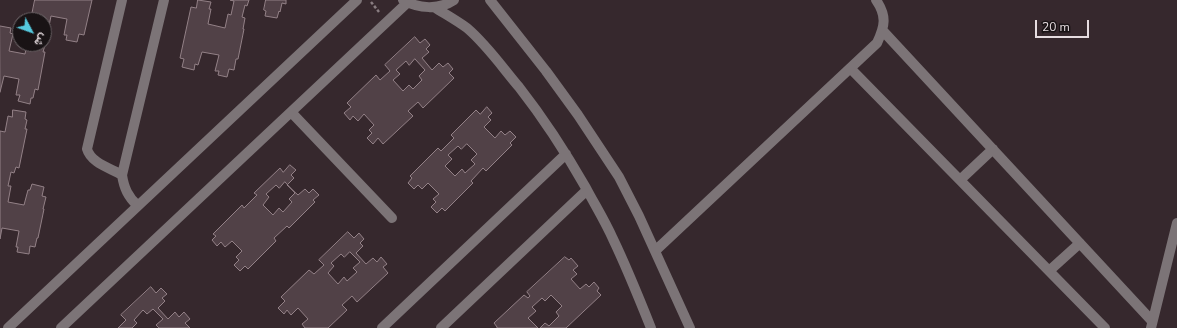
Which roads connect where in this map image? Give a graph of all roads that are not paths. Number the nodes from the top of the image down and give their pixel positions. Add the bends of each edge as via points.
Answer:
1 (122, 0) edge
2 (164, 0) edge
3 (357, 0) edge
4 (454, 0) edge
5 (490, 0) edge
6 (876, 0) edge
7 (405, 1) edge
8 (434, 7) junction
9 (883, 31) junction
10 (851, 69) junction
11 (292, 112) junction
12 (993, 149) junction
13 (566, 154) junction
14 (122, 175) junction
15 (960, 180) junction
16 (587, 190) junction
17 (138, 206) junction
18 (392, 218) dead end
19 (1177, 223) edge
20 (1080, 243) junction
21 (655, 252) junction
22 (1049, 271) junction
23 (1151, 324) edge
24 (8, 328) edge
25 (61, 328) edge
26 (382, 328) edge
27 (441, 328) edge
28 (651, 328) edge
29 (690, 328) edge
30 (1105, 328) edge

1 - 14 street via 87,148 95,160
2 - 14 street
3 - 17 street
4 - 8 street
5 - 21 street via 546,71 599,146 619,177
6 - 9 street via 883,13
7 - 8 street via 418,6
7 - 11 street
8 - 13 street via 481,41 529,101
9 - 10 street via 877,43
9 - 12 street
10 - 15 street
10 - 21 street
11 - 18 street
11 - 25 street
12 - 15 street
12 - 20 street
13 - 16 street
13 - 26 street
14 - 17 street via 126,192
15 - 22 street
16 - 27 street
16 - 28 street via 613,238
17 - 24 street
19 - 23 street
20 - 22 street
20 - 23 street
21 - 29 street
22 - 30 street

